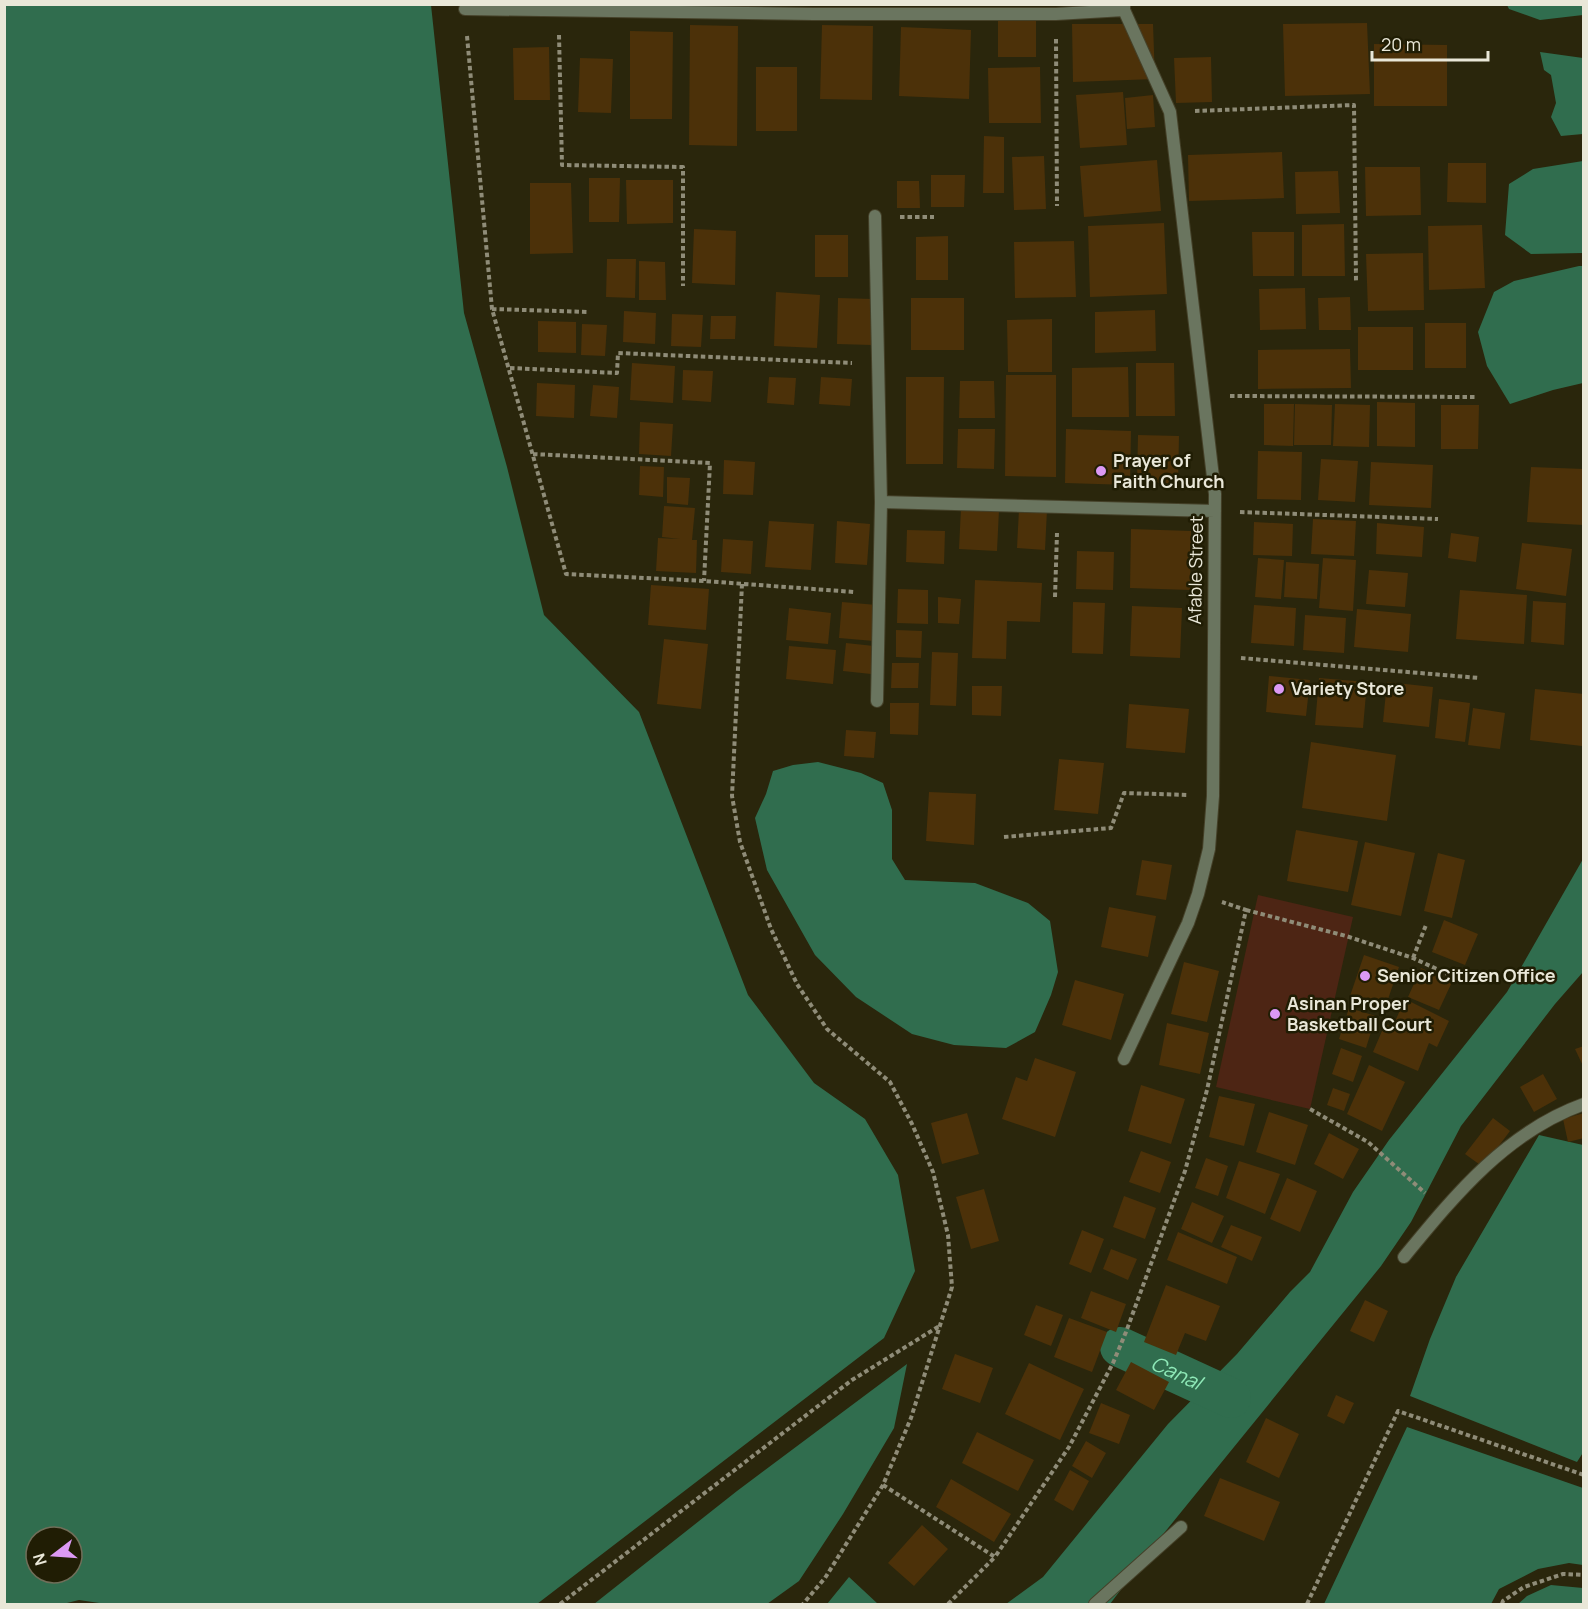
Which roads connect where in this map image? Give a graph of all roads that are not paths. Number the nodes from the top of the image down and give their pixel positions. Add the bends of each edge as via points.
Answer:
1 (1124, 7) edge
2 (465, 9) road end
3 (875, 216) road end
4 (881, 502) junction
5 (1215, 511) junction
6 (877, 700) dead end
7 (1124, 1059) dead end
8 (1584, 1104) edge
9 (1404, 1257) dead end
10 (1181, 1527) dead end
11 (1095, 1605) edge

1 - 2 street via 1056,14
1 - 5 street, Afable Street via 1170,112
3 - 4 street
4 - 5 street
4 - 6 street
5 - 7 street, Afable Street via 1213,796 1209,849 1188,923
8 - 9 street via 1527,1133 1497,1156 1468,1181
10 - 11 street

